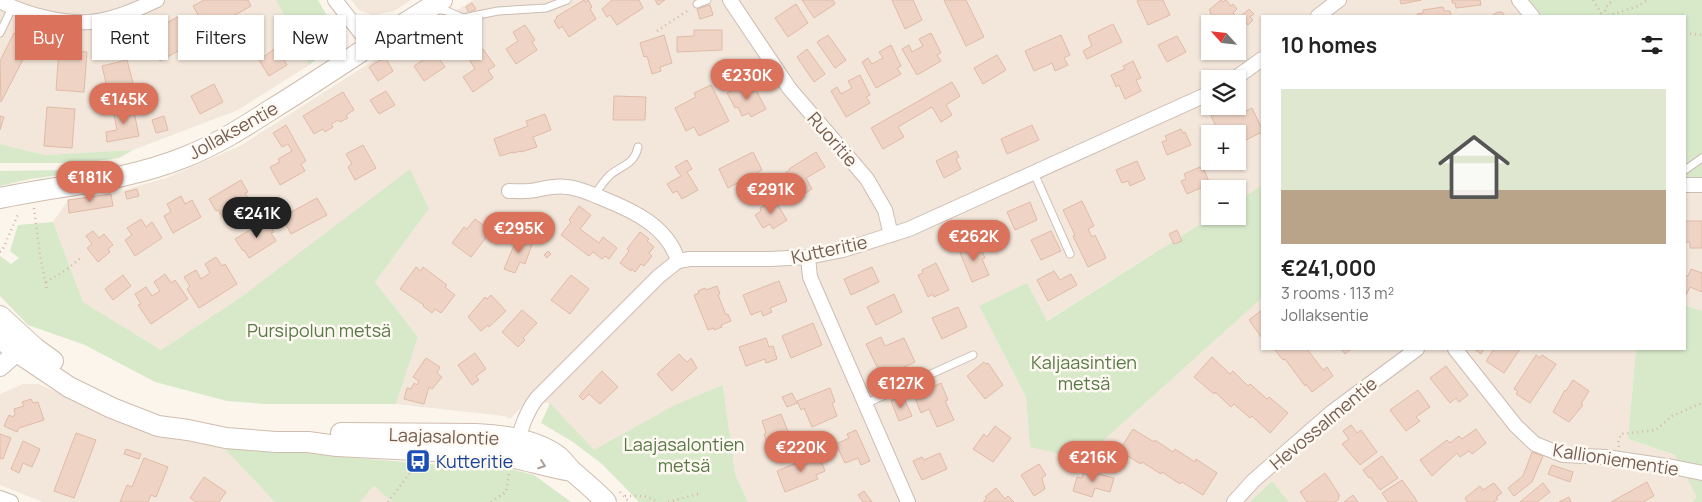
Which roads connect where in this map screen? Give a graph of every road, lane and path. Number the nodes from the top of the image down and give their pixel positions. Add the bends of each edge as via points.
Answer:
1 (157, 0) edge
2 (335, 0) edge
3 (567, 0) edge
4 (707, 0) edge
5 (730, 0) edge
6 (1339, 0) edge
7 (1519, 0) edge
8 (1593, 0) edge
9 (1613, 0) edge
10 (1648, 0) edge
11 (0, 1) edge
12 (435, 4) edge
13 (697, 4) joint
14 (9, 14) dead end
15 (418, 15) edge
16 (1319, 15) edge
17 (1531, 15) edge
18 (1604, 15) edge
19 (1605, 15) edge
20 (1608, 15) edge
21 (356, 27) edge
22 (658, 31) dead end
23 (0, 33) edge
24 (1686, 33) edge
25 (1702, 35) edge
26 (356, 55) edge
27 (1261, 60) edge
28 (1246, 70) edge
29 (1201, 97) edge
30 (638, 147) dead end
31 (1702, 158) edge
32 (1686, 169) edge
33 (1034, 173) junction
34 (1686, 185) edge
35 (1702, 186) edge
36 (509, 192) dead end
37 (595, 195) junction
38 (0, 198) edge
39 (34, 206) dead end
40 (19, 212) dead end
41 (891, 234) junction
42 (0, 252) edge
43 (1070, 254) dead end
44 (808, 256) junction
45 (82, 257) dead end
46 (678, 261) junction
47 (46, 282) junction
48 (48, 290) dead end
49 (0, 316) edge
50 (8, 341) edge
51 (1416, 350) edge
52 (1456, 350) edge
53 (973, 355) dead end
54 (0, 367) edge
55 (1702, 402) edge
56 (865, 404) junction
57 (514, 454) junction
58 (1623, 460) junction
59 (418, 461) dead end
60 (1702, 473) edge
61 (698, 494) dead end
62 (0, 498) edge
63 (615, 499) edge
64 (11, 502) edge
65 (388, 502) edge
66 (491, 502) edge
67 (659, 502) edge
68 (668, 502) edge
69 (908, 502) edge
70 (1234, 502) edge

1 - 11 street via 97,21 39,16
2 - 21 street
3 - 12 lane via 546,8 498,11 463,18
4 - 13 lane
5 - 41 street, Ruoritie via 790,88 867,179 885,210
6 - 16 street
7 - 17 street
8 - 18 path
9 - 19 path via 1606,7
10 - 20 path
12 - 15 main road, Jollaksentie
13 - 22 path
14 - 23 lane
24 - 25 path
26 - 38 main road, Jollaksentie via 236,131 187,157 132,174
27 - 28 street
29 - 33 street, Kutteritie
30 - 37 lane via 629,164 611,174
31 - 32 lane
33 - 41 street, Kutteritie
33 - 43 lane
34 - 35 street
36 - 37 street via 566,186
37 - 46 street via 625,207 652,224 672,244
39 - 47 path
40 - 42 path
41 - 44 street, Kutteritie via 842,250
44 - 46 street, Kutteritie
44 - 56 street via 810,277
45 - 47 path
46 - 57 street via 537,398 526,415
47 - 48 path
49 - 50 main road, Laajasalontie
50 - 54 street
50 - 57 main road, Laajasalontie via 69,387 158,426 226,438 276,442
51 - 70 street, Hevossalmentie via 1332,412 1253,481
52 - 58 street, Kallioniementie via 1516,426 1535,444 1564,455
53 - 56 lane
55 - 58 path via 1672,416 1656,430 1621,434 1618,443
56 - 69 street
57 - 63 main road, Laajasalontie via 550,468 572,471 595,490
57 - 66 path via 506,492
58 - 60 street, Kallioniementie
59 - 65 path
61 - 68 path
62 - 64 street
63 - 67 path via 644,496

